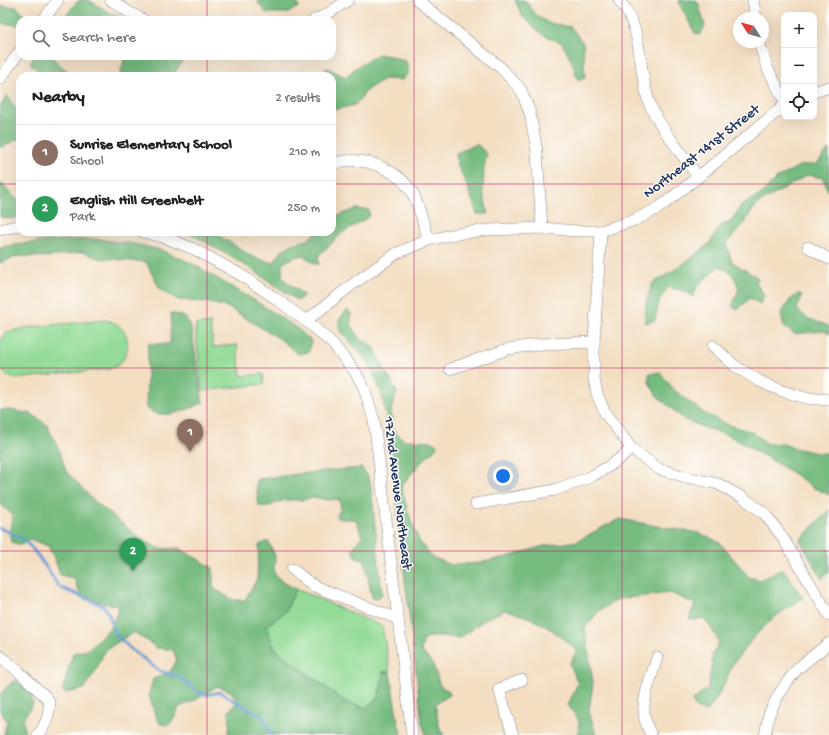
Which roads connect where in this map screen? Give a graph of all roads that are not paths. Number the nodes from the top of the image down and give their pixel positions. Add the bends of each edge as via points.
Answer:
1 (58, 0) edge
2 (111, 0) edge
3 (348, 0) edge
4 (417, 0) edge
5 (619, 0) edge
6 (753, 0) edge
7 (755, 12) edge
8 (46, 16) edge
9 (136, 16) edge
10 (324, 16) edge
11 (761, 48) edge
12 (16, 57) edge
13 (0, 79) edge
14 (829, 87) edge
15 (817, 91) edge
16 (781, 94) edge
17 (781, 108) edge
18 (336, 163) edge
19 (698, 177) junction
20 (16, 227) edge
21 (542, 228) junction
22 (0, 230) edge
23 (601, 231) junction
24 (158, 236) edge
25 (429, 240) junction
26 (808, 247) dead end
27 (829, 259) edge
28 (306, 321) junction
29 (594, 342) junction
30 (713, 346) dead end
31 (450, 369) dead end
32 (829, 400) edge
33 (632, 449) junction
34 (476, 504) dead end
35 (292, 569) dead end
36 (829, 615) edge
37 (398, 620) junction
38 (829, 642) edge
39 (0, 656) edge
40 (657, 658) dead end
41 (522, 680) dead end
42 (43, 733) edge
43 (412, 735) edge
44 (513, 735) edge
45 (651, 735) edge
46 (765, 735) edge

1 - 8 street
2 - 9 street
3 - 10 street
4 - 21 street via 501,68 521,90 530,113 537,152
5 - 19 street via 637,36 650,104 657,121
6 - 7 street
11 - 16 street via 767,67
12 - 13 street
14 - 15 street
17 - 19 street, Northeast 141st Street
18 - 25 street via 366,162 383,168 401,179 414,196
19 - 23 street, Northeast 141st Street via 660,207 635,220
20 - 22 street
21 - 23 street, Northeast 141st Street
21 - 25 street, Northeast 141st Street via 488,230
23 - 29 street
24 - 28 street, 172nd Avenue Northeast via 194,249 240,275
25 - 28 street, Northeast 141st Street via 397,253
26 - 27 street
28 - 37 street, 172nd Avenue Northeast via 332,343 356,373 364,388 374,420
29 - 31 street via 542,344 508,349
29 - 33 street via 594,379 598,394 605,413
30 - 32 street via 735,366 759,381 806,398
33 - 34 street via 590,477 555,490
33 - 36 street via 659,468 718,484 742,497 764,514 781,535
35 - 37 street via 314,586
37 - 43 street, 172nd Avenue Northeast
38 - 46 street via 797,669 787,682 769,714
39 - 42 street via 50,703
40 - 45 street via 644,710 646,726
41 - 44 street via 499,689

